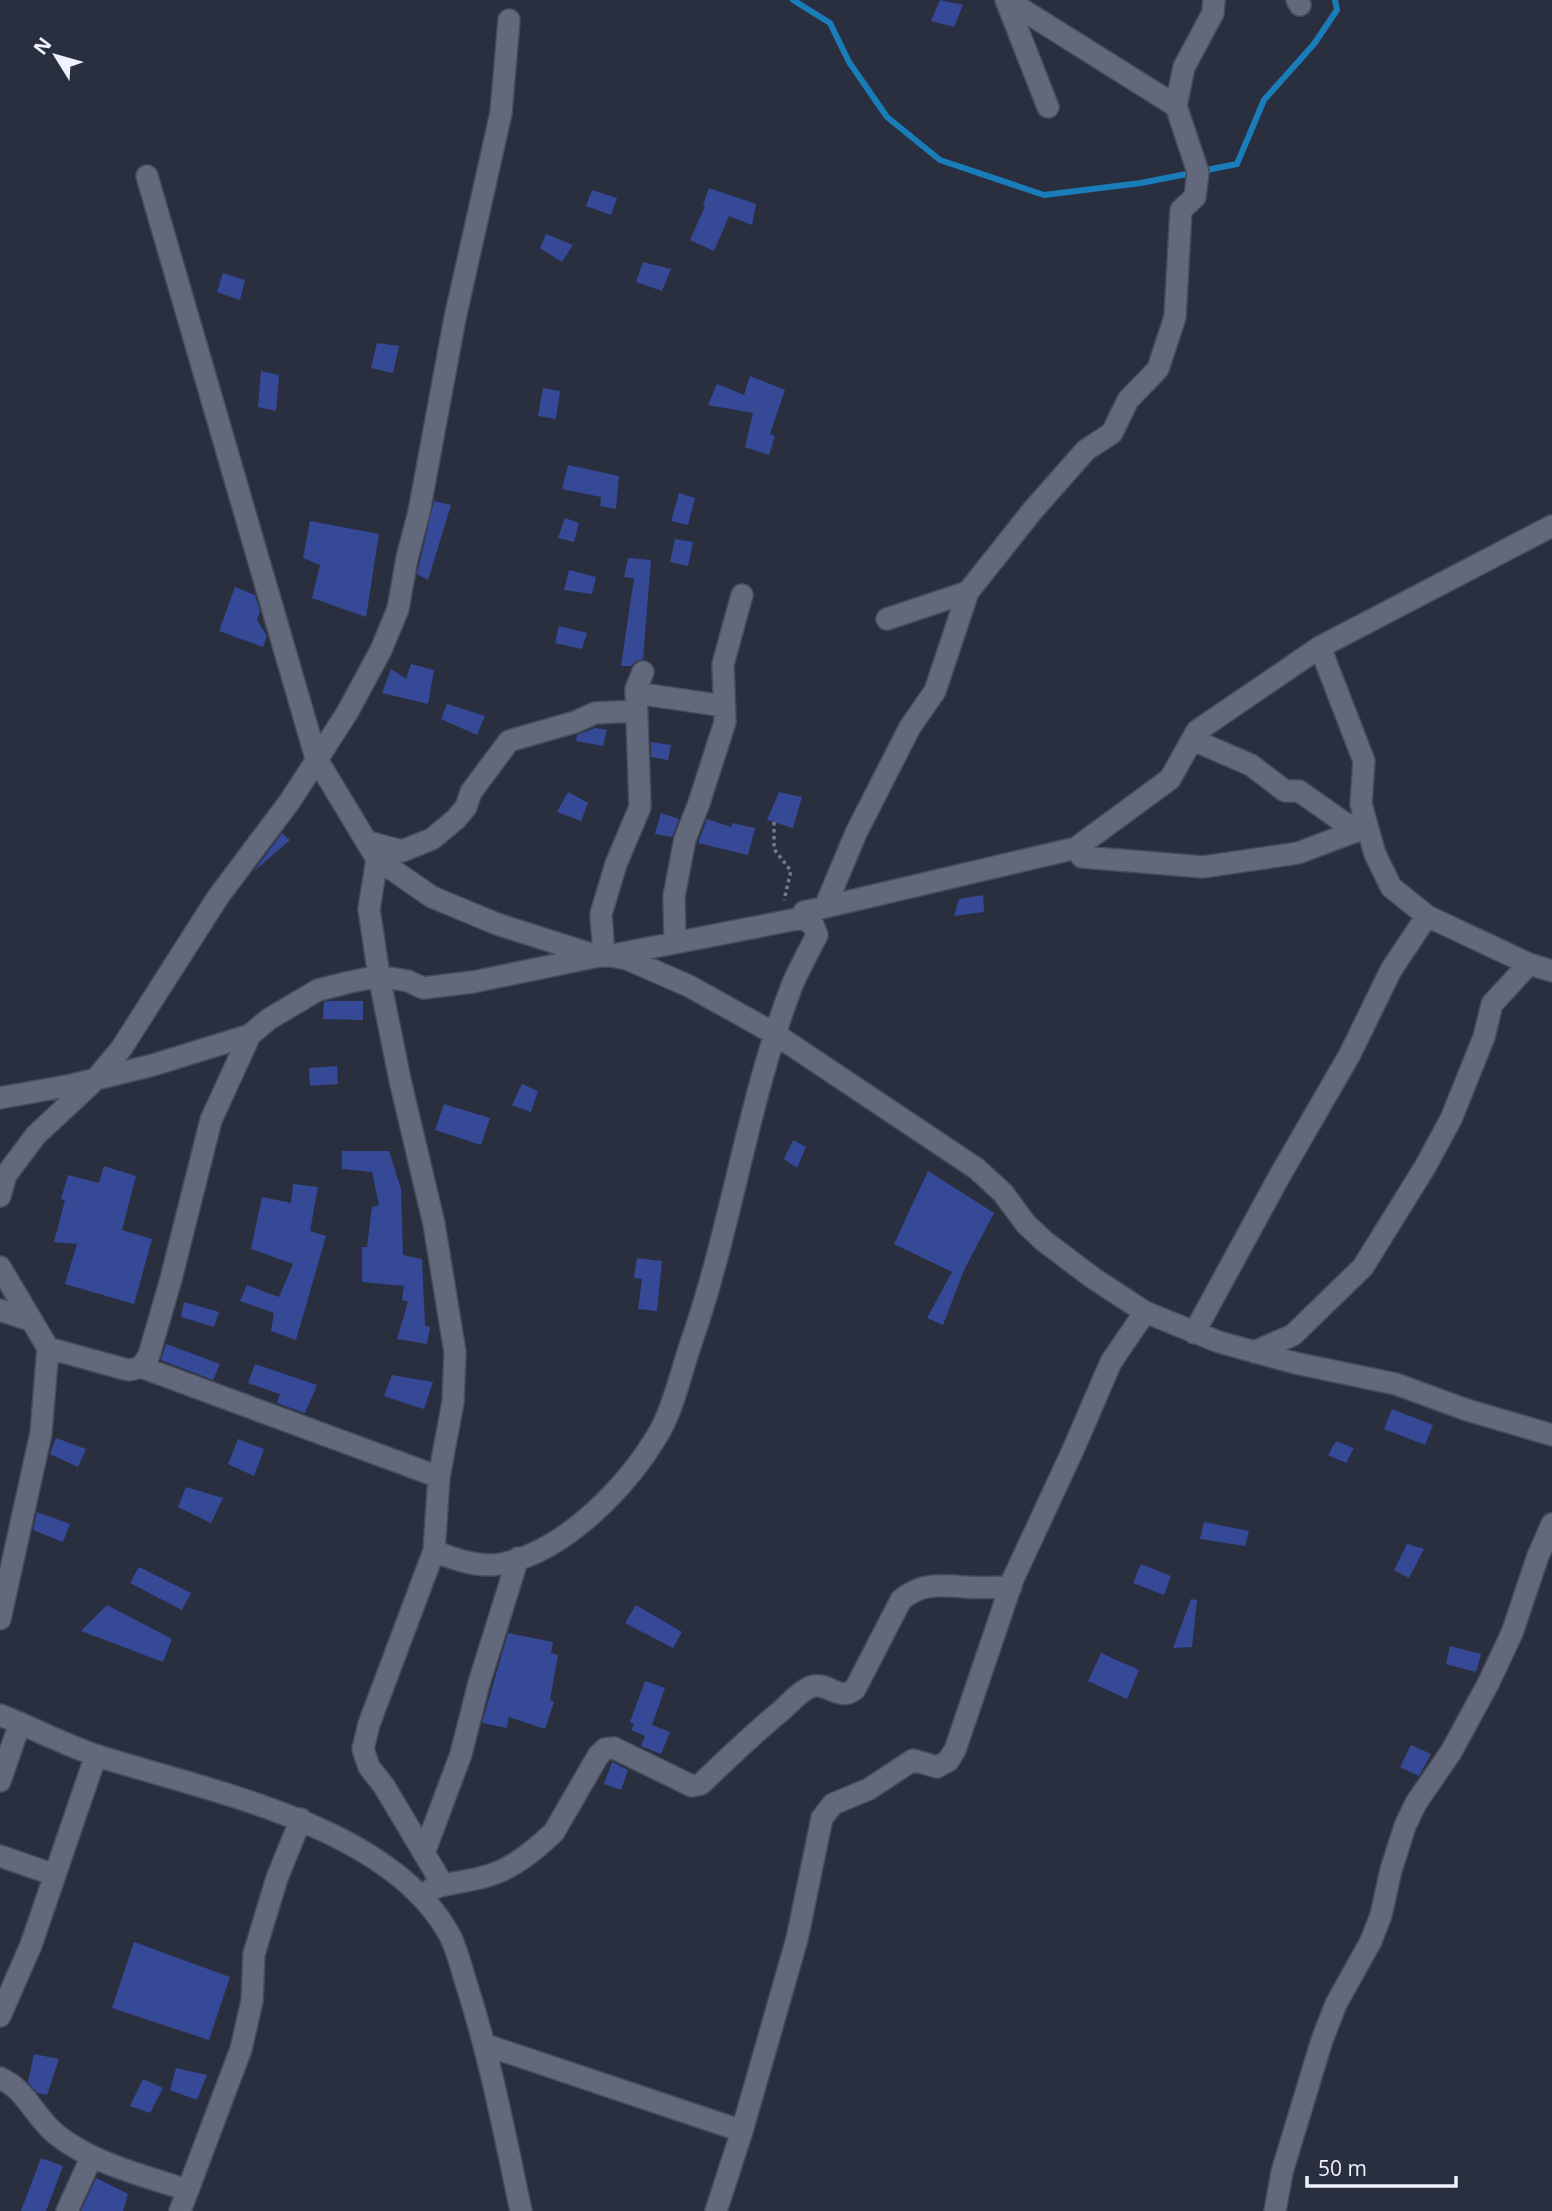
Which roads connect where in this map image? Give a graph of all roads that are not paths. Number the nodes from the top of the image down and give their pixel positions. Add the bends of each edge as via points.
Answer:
1 (1007, 0) edge
2 (1214, 0) edge
3 (509, 20) dead end
4 (1176, 106) junction
5 (1048, 107) dead end
6 (147, 176) dead end
7 (1549, 531) edge
8 (968, 592) junction
9 (742, 595) dead end
10 (887, 619) dead end
11 (1320, 647) junction
12 (643, 672) dead end
13 (636, 702) junction
14 (724, 706) junction
15 (1192, 740) junction
16 (316, 758) junction
17 (1367, 827) junction
18 (1076, 848) junction
19 (372, 850) junction
20 (825, 907) junction
21 (1427, 916) junction
22 (802, 918) junction
23 (675, 943) junction
24 (605, 956) junction
25 (1529, 964) junction
26 (1552, 971) edge
27 (379, 976) junction
28 (775, 1034) junction
29 (250, 1035) junction
30 (95, 1080) junction
31 (0, 1098) edge
32 (0, 1196) edge
33 (0, 1267) edge
34 (0, 1310) edge
35 (1145, 1312) junction
36 (30, 1320) junction
37 (1194, 1333) junction
38 (48, 1348) junction
39 (1254, 1352) junction
40 (141, 1367) junction
41 (1552, 1435) edge
42 (439, 1476) junction
43 (1552, 1524) edge
44 (433, 1551) junction
45 (518, 1558) junction
46 (1011, 1587) junction
47 (0, 1619) edge
48 (10, 1719) edge
49 (96, 1755) junction
50 (0, 1781) edge
51 (301, 1819) junction
52 (424, 1853) junction
53 (0, 1856) edge
54 (55, 1875) junction
55 (443, 1885) junction
56 (419, 1893) junction
57 (0, 2016) edge
58 (486, 2045) junction
59 (0, 2078) edge
60 (742, 2131) junction
61 (92, 2158) junction
62 (187, 2190) junction
63 (67, 2211) edge
64 (180, 2211) edge
65 (521, 2211) edge
66 (716, 2211) edge
67 (1275, 2211) edge

1 - 4 street
1 - 5 street
2 - 4 street via 1213,13 1184,67
3 - 16 street via 501,113 398,609 347,713
4 - 8 street via 1198,172 1195,197 1181,210 1175,317 1157,369 1128,400 1112,433 1086,450
6 - 16 street
7 - 11 street
8 - 10 street
8 - 20 street via 934,691 910,727 856,833
9 - 14 street via 723,664
11 - 15 street via 1197,732
11 - 17 street via 1364,761 1361,804
12 - 13 street
13 - 14 street
13 - 19 street via 509,741 471,792 466,807 432,839 402,851
13 - 24 street via 640,807 601,915
14 - 23 street via 725,722 685,839 674,895
15 - 17 street via 1251,765 1285,790 1299,791 1346,824
15 - 18 street via 1170,779
16 - 19 street
16 - 30 street via 290,801 218,897 121,1049
17 - 18 street via 1298,853 1203,867 1082,857
17 - 21 street via 1391,887
18 - 20 street
19 - 24 street via 432,897 497,924
19 - 27 street via 369,909
20 - 22 street via 804,912
21 - 25 street
21 - 37 street via 1391,970 1350,1054
22 - 23 street
22 - 28 street via 813,925 817,935 794,980
23 - 24 street
24 - 27 street via 423,988
24 - 28 street via 627,959 689,986
25 - 26 street
25 - 39 street via 1492,1004 1484,1037 1451,1119 1363,1267 1293,1335
27 - 29 street via 318,990
27 - 42 street via 434,1224 455,1352 453,1402
28 - 35 street via 977,1169 1044,1241
28 - 45 street via 709,1292 661,1429 610,1497 580,1526
29 - 30 street
29 - 40 street via 211,1120 171,1279 149,1355
30 - 31 street
30 - 32 street via 36,1135 6,1175
33 - 36 street
34 - 36 street
35 - 37 street
35 - 46 street via 1106,1371
36 - 38 street
37 - 39 street
38 - 40 street via 128,1370
38 - 47 street via 41,1433
39 - 41 street via 1396,1384
40 - 42 street
42 - 44 street
43 - 67 street via 1488,1684 1405,1826 1371,1941 1322,2040 1282,2172
44 - 45 street via 476,1564
44 - 52 street via 363,1749 369,1767
45 - 52 street via 461,1754
46 - 55 street via 925,1586 911,1592 901,1600 855,1689 842,1695 821,1685 807,1689 701,1784 692,1786 614,1748 605,1749 554,1832 543,1842 492,1875
46 - 60 street via 948,1761 937,1767 913,1760 869,1789 833,1804 822,1818 797,1939
48 - 49 street
48 - 50 street
49 - 51 street
49 - 54 street
51 - 56 street via 392,1870
51 - 62 street via 254,1954 252,2001 241,2049
52 - 55 street
53 - 54 street
54 - 57 street
55 - 56 street
56 - 58 street via 451,1936
58 - 60 street
58 - 65 street
59 - 61 street via 18,2087 56,2134
60 - 66 street
61 - 62 street
61 - 63 street
62 - 64 street

